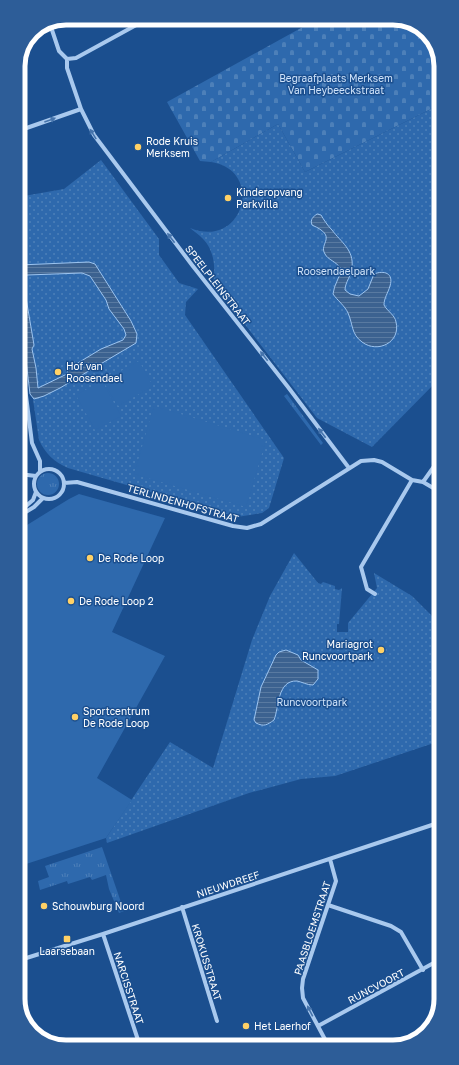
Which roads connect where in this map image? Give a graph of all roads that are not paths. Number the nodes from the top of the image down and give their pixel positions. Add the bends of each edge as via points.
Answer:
1 (136, 25) edge
2 (51, 28) edge
3 (67, 59) junction
4 (81, 109) junction
5 (25, 129) edge
6 (25, 388) edge
7 (434, 466) edge
8 (349, 468) junction
9 (40, 472) junction
10 (25, 475) edge
11 (36, 476) junction
12 (412, 480) junction
13 (423, 482) junction
14 (64, 483) junction
15 (434, 488) edge
16 (36, 492) junction
17 (43, 498) junction
18 (25, 506) edge
19 (25, 513) edge
20 (375, 594) dead end
21 (434, 824) edge
22 (330, 859) junction
23 (328, 905) junction
24 (182, 908) junction
25 (103, 934) junction
26 (25, 958) edge
27 (434, 963) edge
28 (423, 970) junction
29 (217, 1021) dead end
30 (318, 1026) junction
31 (138, 1040) edge
32 (325, 1040) edge

1 - 3 street via 76,58
2 - 3 street via 60,51
3 - 4 street, SPEELPLEINSTRAAT via 67,68
5 -> 4 street
8 -> 4 street, SPEELPLEINSTRAAT via 96,139
6 - 9 street via 32,443 40,461
7 - 13 street
8 - 12 street, TERLINDENHOFSTRAAT via 361,461 374,460
8 - 14 street, TERLINDENHOFSTRAAT via 272,518 247,528 77,482
9 - 11 street
9 - 14 street via 49,469 58,471
10 - 11 street
11 - 16 street
12 - 13 street, TERLINDENHOFSTRAAT
12 - 20 street via 361,567 367,589
13 - 15 street, TERLINDENHOFSTRAAT
14 - 17 street via 64,489 56,498
16 - 17 street
16 - 18 street
17 - 19 street
21 - 22 street, NIEUWDREEF
22 - 23 street, PAASBLOEMSTRAAT via 336,881
22 - 24 street, NIEUWDREEF
23 - 28 street via 399,930
30 -> 23 street, PAASBLOEMSTRAAT via 303,998 302,988
24 - 25 street, NIEUWDREEF
24 - 29 street, KROKUSSTRAAT
25 - 26 street, NIEUWDREEF
25 - 31 street, NARCISSTRAAT
27 - 28 street, RUNCVOORT
28 - 30 street, RUNCVOORT
30 - 32 street, PAASBLOEMSTRAAT

